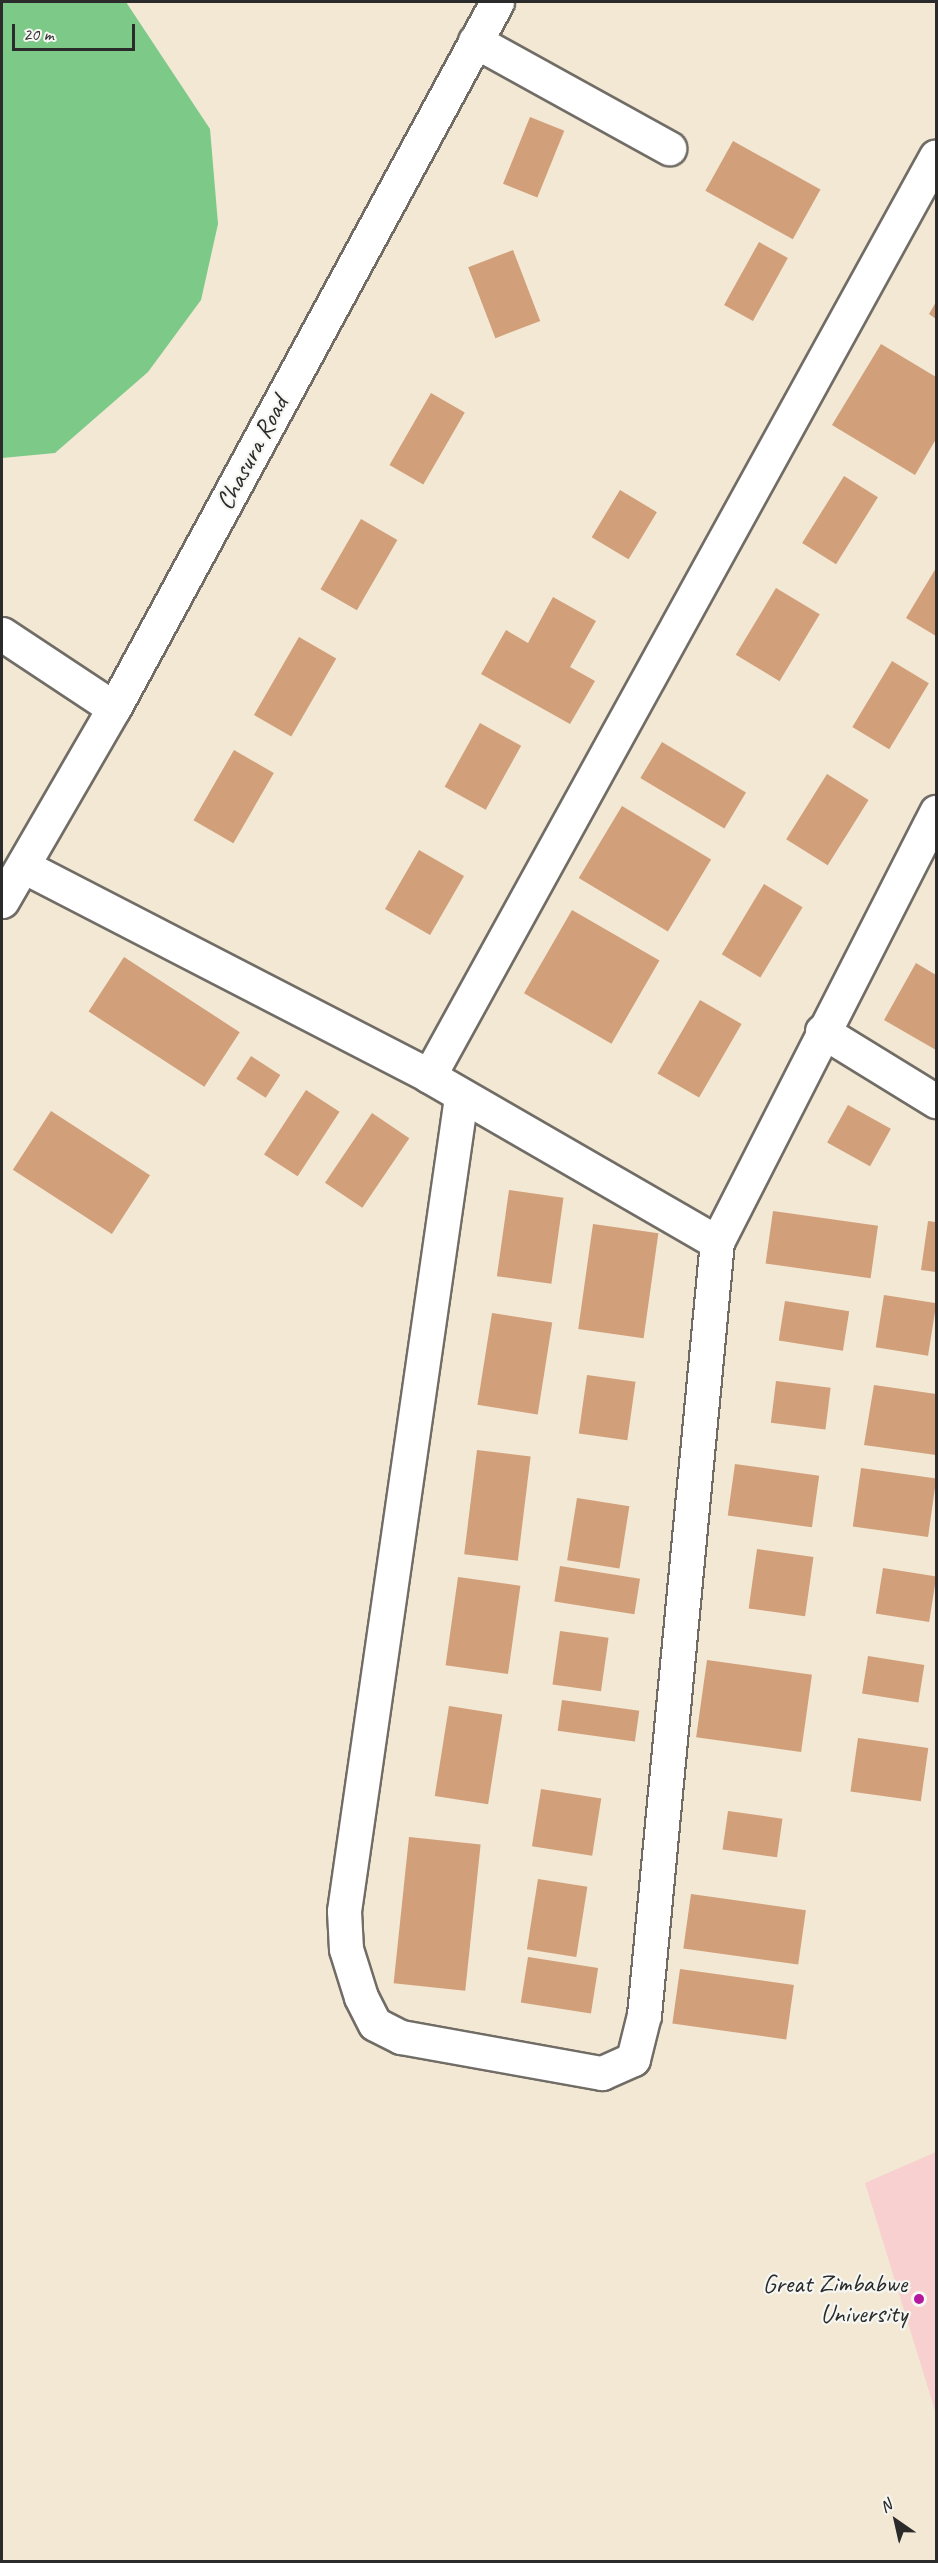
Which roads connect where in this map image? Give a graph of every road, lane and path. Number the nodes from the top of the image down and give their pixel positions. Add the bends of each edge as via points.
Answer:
1 (497, 2) edge
2 (475, 41) junction
3 (669, 148) dead end
4 (936, 156) edge
5 (2, 634) edge
6 (114, 708) junction
7 (936, 812) edge
8 (23, 866) junction
9 (2, 901) edge
10 (822, 1031) junction
11 (429, 1076) junction
12 (460, 1097) junction
13 (936, 1101) edge
14 (717, 1242) junction

1 - 2 street, Chasura Road
2 - 3 street
2 - 6 street, Chasura Road
4 - 11 street
5 - 6 street
6 - 8 street, Chasura Road
7 - 10 street
8 - 9 street, Chasura Road
8 - 11 street
10 - 13 street
10 - 14 street
11 - 12 street
12 - 14 street
12 - 14 street via 344,1911 346,1949 362,1997 375,2024 401,2037 602,2073 633,2059 644,2015

